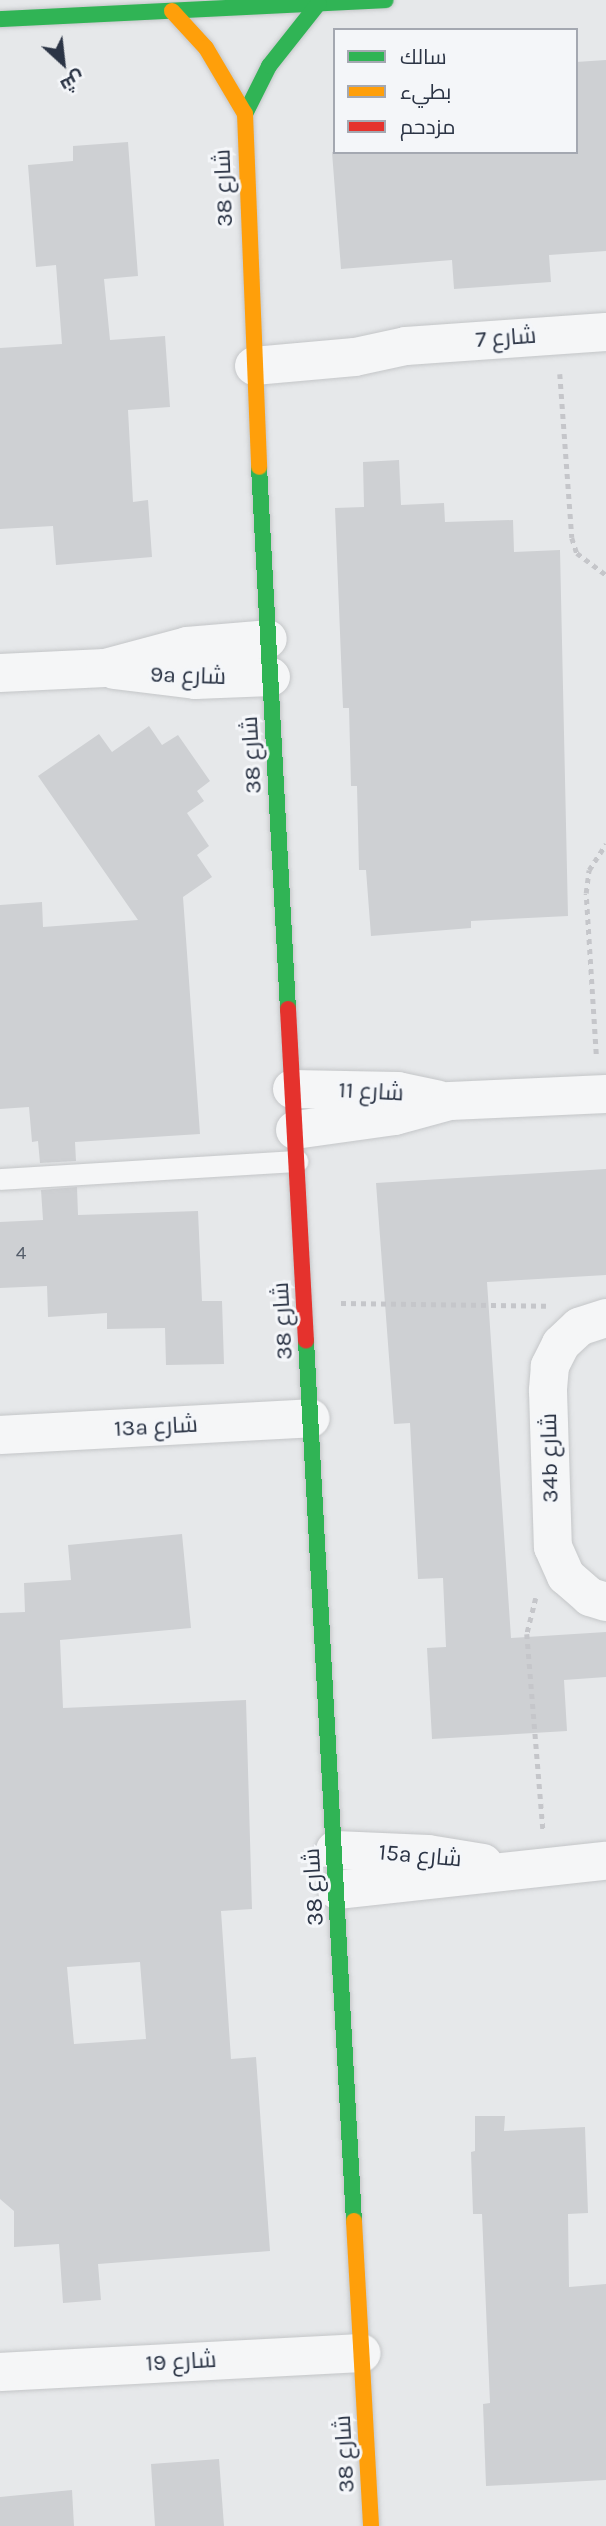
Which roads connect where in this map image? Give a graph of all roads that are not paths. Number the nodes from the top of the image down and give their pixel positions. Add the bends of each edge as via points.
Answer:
1 (386, 0) edge
2 (319, 3) junction
3 (172, 11) junction
4 (0, 19) edge
5 (245, 114) junction
6 (606, 332) edge
7 (253, 353) junction
8 (270, 658) junction
9 (0, 673) edge
10 (292, 1089) junction
11 (603, 1095) edge
12 (450, 1101) junction
13 (296, 1145) junction
14 (0, 1179) edge
15 (592, 1323) edge
16 (311, 1418) junction
17 (0, 1435) edge
18 (606, 1602) edge
19 (335, 1850) junction
20 (606, 1861) edge
21 (505, 1869) junction
22 (337, 1890) junction
23 (362, 2353) junction
24 (0, 2372) edge
25 (371, 2526) edge

1 - 2 street
2 - 3 street
2 - 5 street, شارع 38 via 269,66
3 - 4 street
3 - 5 street, شارع 38 via 206,48
5 - 7 street, شارع 38
6 - 7 street, شارع 7 via 406,346 358,338
7 - 8 street, شارع 38
8 - 9 street, 9a شارع via 171,679 105,668
8 - 10 street, شارع 38
10 - 12 street, شارع 11 via 398,1091
10 - 13 street, شارع 38
11 - 12 street, شارع 11
12 - 13 street, شارع 11
13 - 14 lane
13 - 16 street, شارع 38
15 - 18 street, 34b شارع via 561,1344 550,1366 553,1547 566,1576 590,1597
16 - 17 street, 13a شارع
16 - 19 street, شارع 38
19 - 21 street, 15a شارع via 428,1854
19 - 22 street, شارع 38
20 - 21 street, 15a شارع
21 - 22 street, 15a شارع via 448,1880
22 - 23 street, شارع 38
23 - 24 street, شارع 19
23 - 25 street, شارع 38

